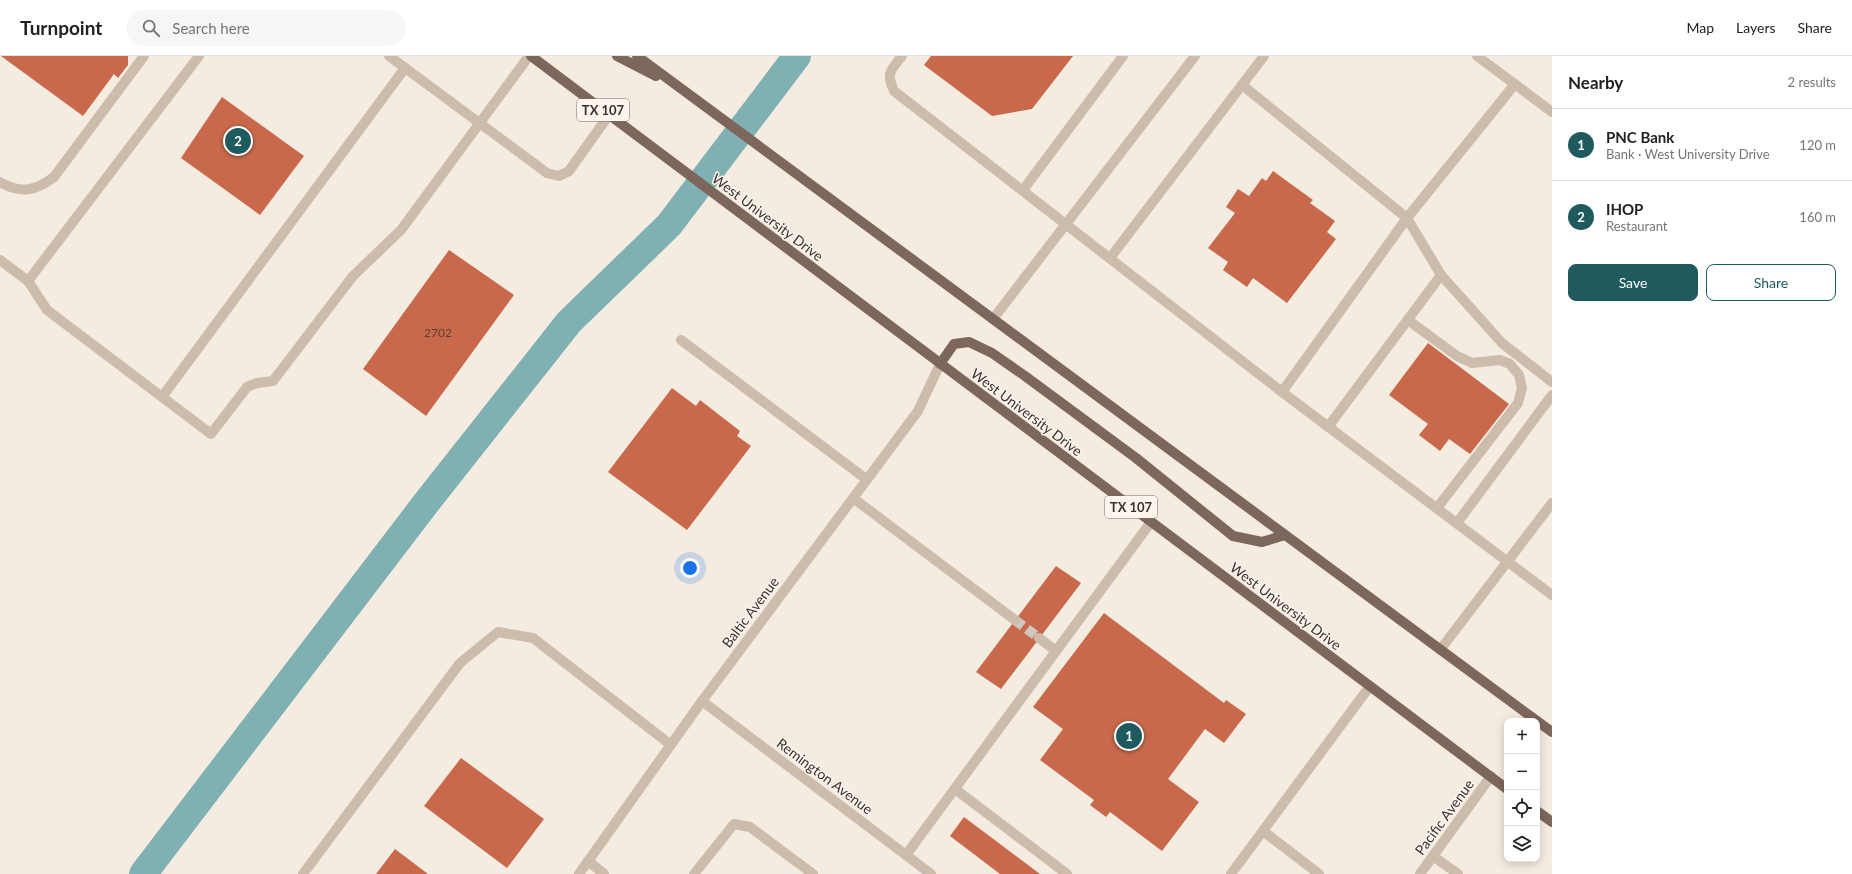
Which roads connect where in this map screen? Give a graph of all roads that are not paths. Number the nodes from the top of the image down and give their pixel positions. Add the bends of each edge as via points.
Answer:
1 (144, 56) edge
2 (199, 56) edge
3 (389, 56) edge
4 (530, 56) edge
5 (617, 56) edge
6 (637, 56) edge
7 (902, 56) edge
8 (1123, 56) edge
9 (1195, 56) edge
10 (1264, 56) edge
11 (1477, 56) edge
12 (405, 68) junction
13 (1515, 84) junction
14 (1242, 86) junction
15 (683, 90) junction
16 (1552, 112) edge
17 (609, 114) junction
18 (480, 123) junction
19 (0, 182) edge
20 (1023, 190) junction
21 (1407, 218) junction
22 (1066, 225) junction
23 (1110, 258) junction
24 (0, 260) edge
25 (1441, 275) junction
26 (28, 281) junction
27 (993, 319) junction
28 (1408, 320) junction
29 (681, 340) dead end
30 (940, 364) junction
31 (1552, 382) edge
32 (1282, 392) junction
33 (1552, 395) edge
34 (162, 397) junction
35 (1328, 427) junction
36 (866, 480) junction
37 (853, 498) junction
38 (1552, 503) edge
39 (1437, 508) junction
40 (1151, 522) junction
41 (1457, 523) junction
42 (1285, 536) junction
43 (1508, 562) junction
44 (1552, 595) edge
45 (1015, 620) tunnel mouth
46 (1040, 638) tunnel mouth
47 (1440, 650) junction
48 (1056, 651) junction
49 (1370, 686) junction
50 (702, 701) junction
51 (1533, 718) edge
52 (1540, 723) edge
53 (1552, 732) edge
54 (671, 745) junction
55 (1491, 776) junction
56 (1504, 787) edge
57 (955, 790) junction
58 (1540, 813) edge
59 (1552, 822) edge
60 (1263, 831) junction
61 (906, 855) junction
62 (1434, 856) junction
63 (588, 861) junction
64 (303, 874) edge
65 (579, 874) edge
66 (604, 874) edge
67 (694, 874) edge
68 (813, 874) edge
69 (931, 874) edge
70 (1067, 874) edge
71 (1231, 874) edge
72 (1319, 874) edge
73 (1420, 874) edge
74 (1458, 874) edge

1 - 19 street via 54,177 41,186 25,191
2 - 26 street
3 - 12 street
4 - 17 main road, West University Drive / TX 107
4 - 18 street
5 - 15 main road
6 - 15 main road
7 - 20 street via 889,72 894,91
8 - 20 street
9 - 22 street
10 - 14 street
11 - 13 street
12 - 18 street
12 - 34 street
13 - 16 street
13 - 21 street
14 - 21 street
14 - 23 street
15 - 27 main road
17 - 18 street via 569,171 559,176 547,173
17 - 30 main road, West University Drive / TX 107
18 - 34 street via 401,230 353,276 273,381 247,387 211,434
20 - 22 street
21 - 25 street
21 - 32 street
22 - 23 street
22 - 27 street
23 - 32 street
24 - 26 street
25 - 28 street
25 - 31 street via 1502,343
26 - 34 street via 47,310
27 - 42 main road
28 - 35 street
28 - 39 street via 1457,356 1472,363 1500,360 1510,364 1519,375 1522,388 1518,402
29 - 36 street
30 - 36 street, Baltic Avenue via 918,410
30 - 40 main road, West University Drive / TX 107
30 - 42 main road via 954,344 969,342 992,353 1130,453 1233,536 1262,542
32 - 35 street
33 - 41 street
35 - 39 street
36 - 37 street, Baltic Avenue
37 - 45 street
37 - 50 street, Baltic Avenue
38 - 43 street
39 - 41 street
40 - 48 street
40 - 49 main road, West University Drive / TX 107
41 - 43 street
42 - 47 main road
43 - 44 street
43 - 47 street
46 - 48 street
47 - 51 main road
48 - 57 street
49 - 55 main road, West University Drive / TX 107
49 - 60 street
50 - 54 street, Baltic Avenue
50 - 61 street, Remington Avenue
52 - 53 main road
54 - 63 street, Baltic Avenue
54 - 64 street via 533,638 498,632 460,662
55 - 56 main road, West University Drive / TX 107
55 - 62 street, Pacific Avenue
57 - 61 street
57 - 70 street
58 - 59 main road
60 - 71 street
60 - 72 street
61 - 69 street, Remington Avenue
62 - 73 street, Pacific Avenue
62 - 74 street
63 - 65 street, Baltic Avenue
63 - 66 street
67 - 68 street via 734,824 750,827

